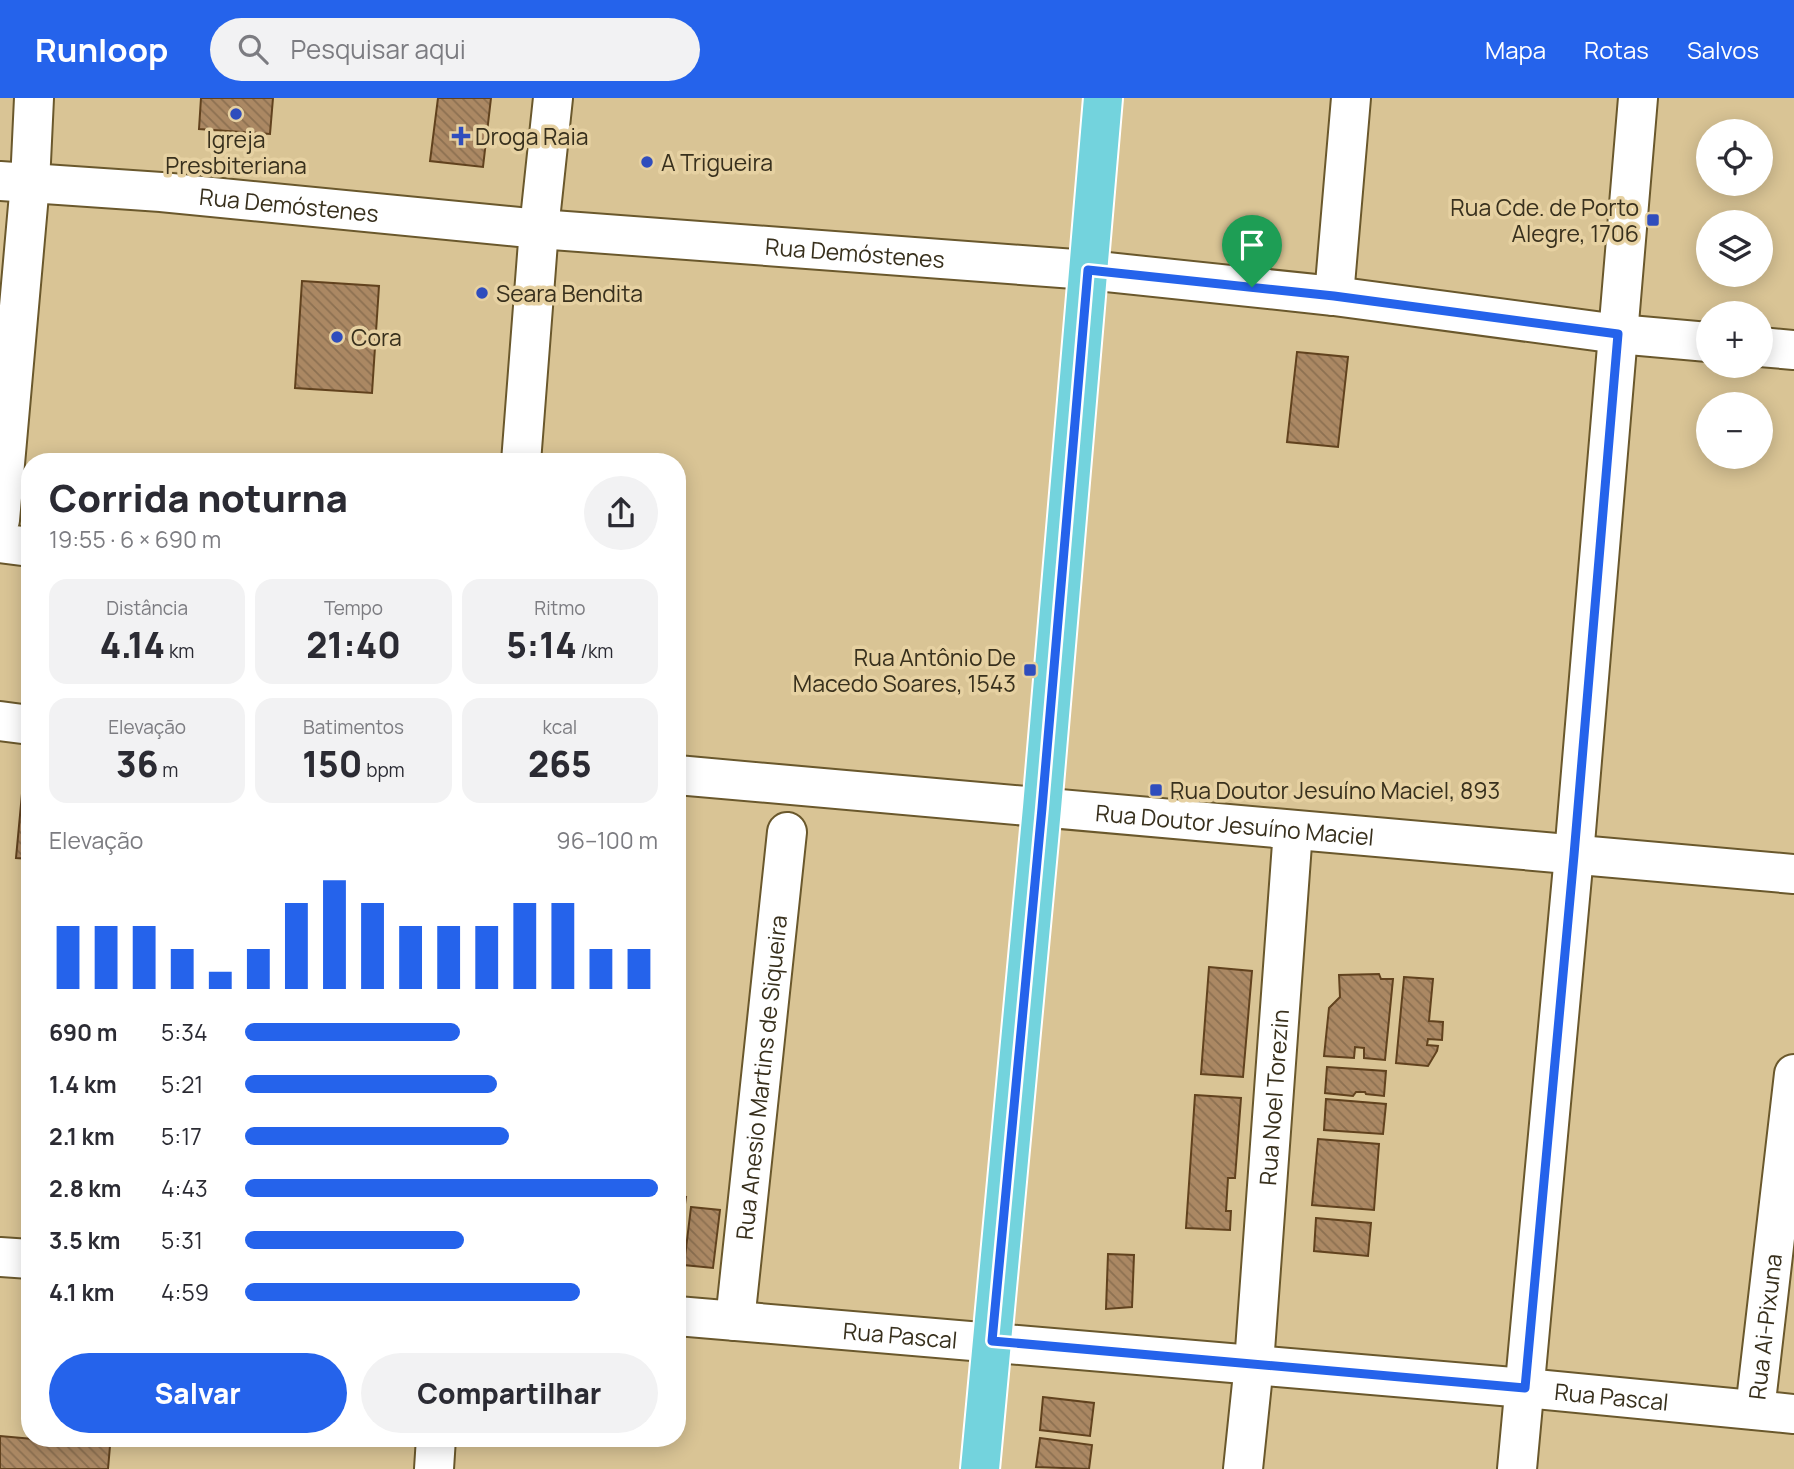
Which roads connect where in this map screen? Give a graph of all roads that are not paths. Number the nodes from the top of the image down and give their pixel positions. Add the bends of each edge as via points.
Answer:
1 (34, 98) edge
2 (553, 98) edge
3 (1103, 98) edge
4 (1351, 98) edge
5 (1638, 98) edge
6 (15, 182) edge
7 (539, 229) junction
8 (1088, 270) junction
9 (1334, 296) junction
10 (1618, 334) junction
11 (1696, 341) edge
12 (1773, 348) edge
13 (1794, 350) edge
14 (522, 453) edge
15 (0, 520) edge
16 (0, 543) edge
17 (21, 546) edge
18 (0, 721) edge
19 (21, 724) edge
20 (686, 776) edge
21 (1042, 808) junction
22 (1293, 830) junction
23 (787, 832) dead end
24 (1574, 855) junction
25 (1794, 874) edge
26 (1794, 1074) edge
27 (0, 1257) edge
28 (21, 1258) edge
29 (686, 1317) edge
30 (735, 1321) junction
31 (992, 1341) junction
32 (1254, 1364) junction
33 (1525, 1388) junction
34 (1755, 1410) junction
35 (1794, 1414) edge
36 (435, 1447) edge
37 (434, 1469) edge
38 (980, 1469) edge
39 (1243, 1469) edge
40 (1517, 1469) edge

1 - 6 street
2 - 7 street
3 - 8 main road
4 - 9 street
5 - 10 street
6 - 7 street, Rua Demóstenes
6 - 15 street
7 - 8 street, Rua Demóstenes
7 - 14 street
8 - 9 street, Rua Demóstenes
8 - 21 main road
9 - 10 street, Rua Demóstenes
10 - 11 street, Rua Demóstenes
10 - 24 street
12 - 13 street
16 - 17 street
18 - 19 street
20 - 21 street, Rua Doutor Jesuíno Maciel
21 - 22 street, Rua Doutor Jesuíno Maciel
21 - 31 main road
22 - 24 street, Rua Doutor Jesuíno Maciel
22 - 32 street, Rua Noel Torezin
23 - 30 street, Rua Anesio Martins de Siqueira
24 - 25 street, Rua Doutor Jesuíno Maciel
24 - 33 street
26 - 34 street, Rua Ai-Pixuna
27 - 28 street
29 - 30 street, Rua Pascal
30 - 31 street, Rua Pascal
31 - 32 street, Rua Pascal
31 - 38 main road
32 - 33 street, Rua Pascal
32 - 39 street, Rua Noel Torezin
33 - 34 street, Rua Pascal
33 - 40 street
34 - 35 street, Rua Pascal
36 - 37 street

